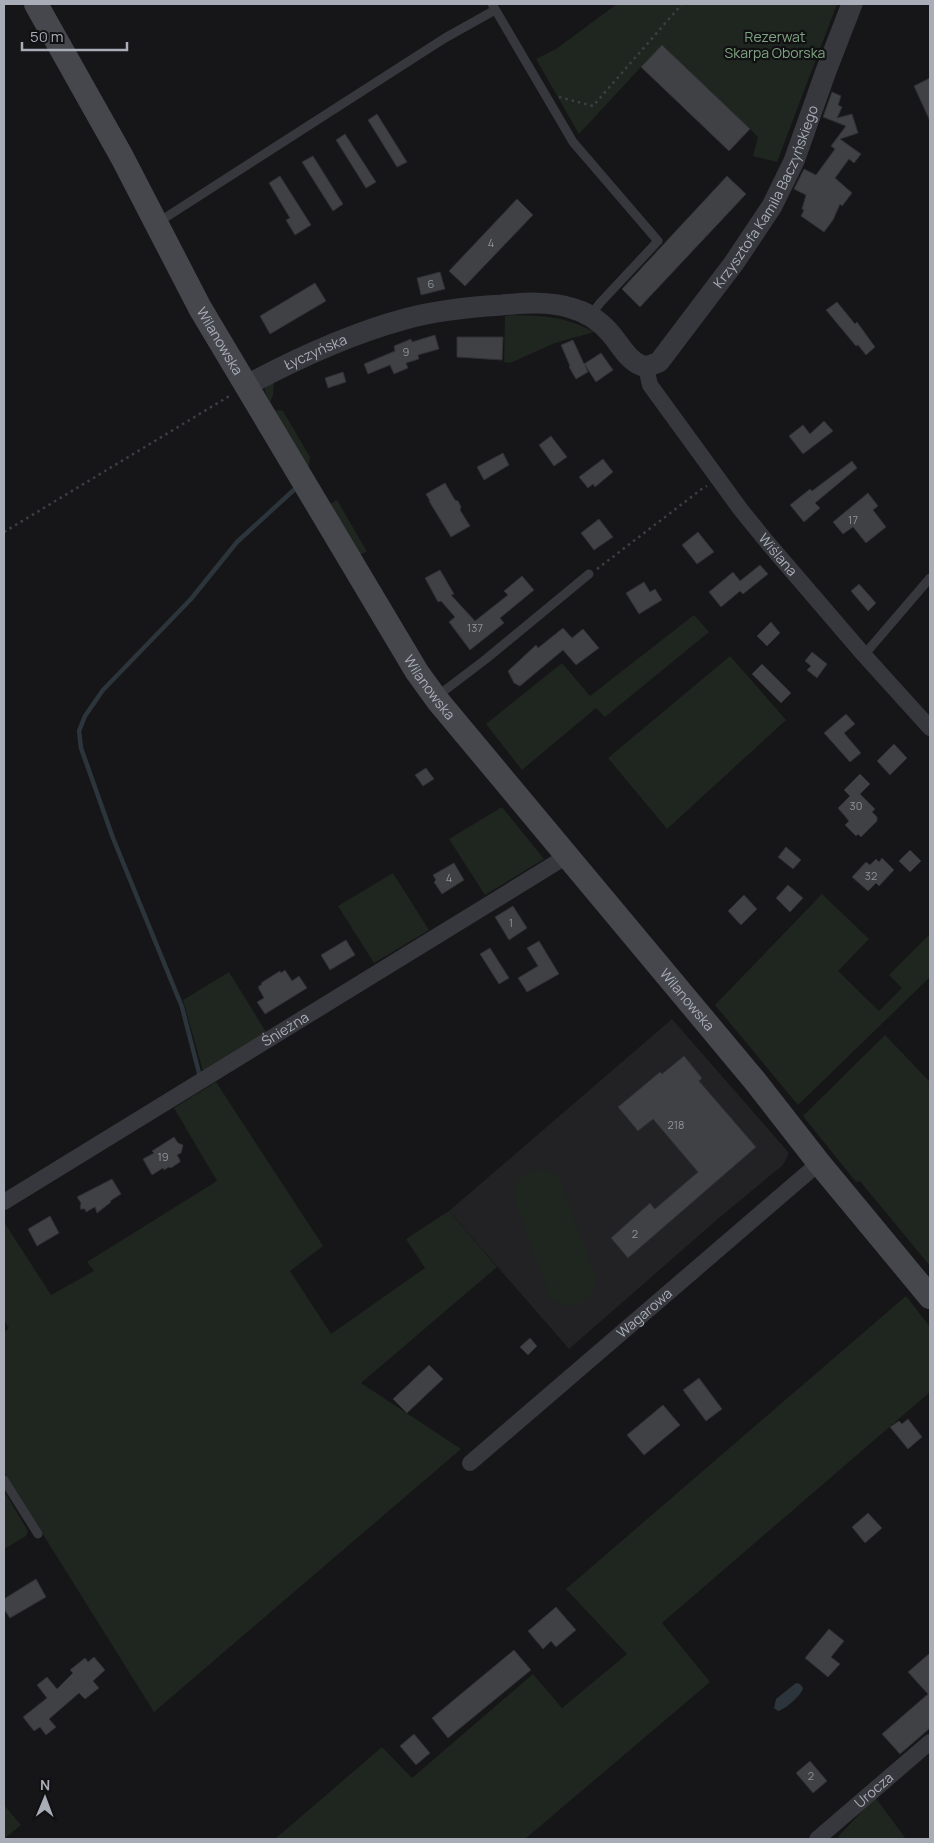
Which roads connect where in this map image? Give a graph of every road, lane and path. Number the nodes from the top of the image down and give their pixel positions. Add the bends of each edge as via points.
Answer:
1 (36, 4) edge
2 (682, 4) edge
3 (852, 4) edge
4 (494, 7) edge
5 (548, 98) junction
6 (156, 224) junction
7 (590, 316) junction
8 (646, 367) junction
9 (247, 385) junction
10 (718, 478) junction
11 (4, 532) edge
12 (589, 574) joint
13 (930, 578) edge
14 (864, 655) junction
15 (436, 697) junction
16 (930, 728) edge
17 (567, 856) junction
18 (819, 1163) junction
19 (4, 1202) edge
20 (930, 1297) edge
21 (470, 1463) dead end
22 (4, 1480) edge
23 (38, 1534) dead end
24 (930, 1742) edge
25 (817, 1839) edge

1 - 6 main road, Wilanowska
2 - 5 path via 593,106 558,97
3 - 8 street, Krzysztofa Kamila Baczyńskiego via 794,161 772,206 745,248 664,356 659,362
4 - 5 lane
4 - 6 lane
5 - 7 lane via 574,142 658,241
6 - 9 main road, Wilanowska via 200,308
7 - 8 street, Łyczyńska via 610,333 634,362
7 - 9 street, Łyczyńska via 553,304 458,308 367,331
8 - 10 street, Wiślana via 650,385
9 - 11 path
9 - 15 main road, Wilanowska via 397,641
10 - 12 path
10 - 14 street, Wiślana via 767,542
12 - 15 lane
13 - 14 lane
14 - 16 street, Wiślana
15 - 17 main road, Wilanowska
17 - 18 main road, Wilanowska via 755,1081
17 - 19 street, Śnieżna
18 - 20 main road, Wilanowska
18 - 21 street, Wagarowa
22 - 23 lane
24 - 25 street, Urocza

